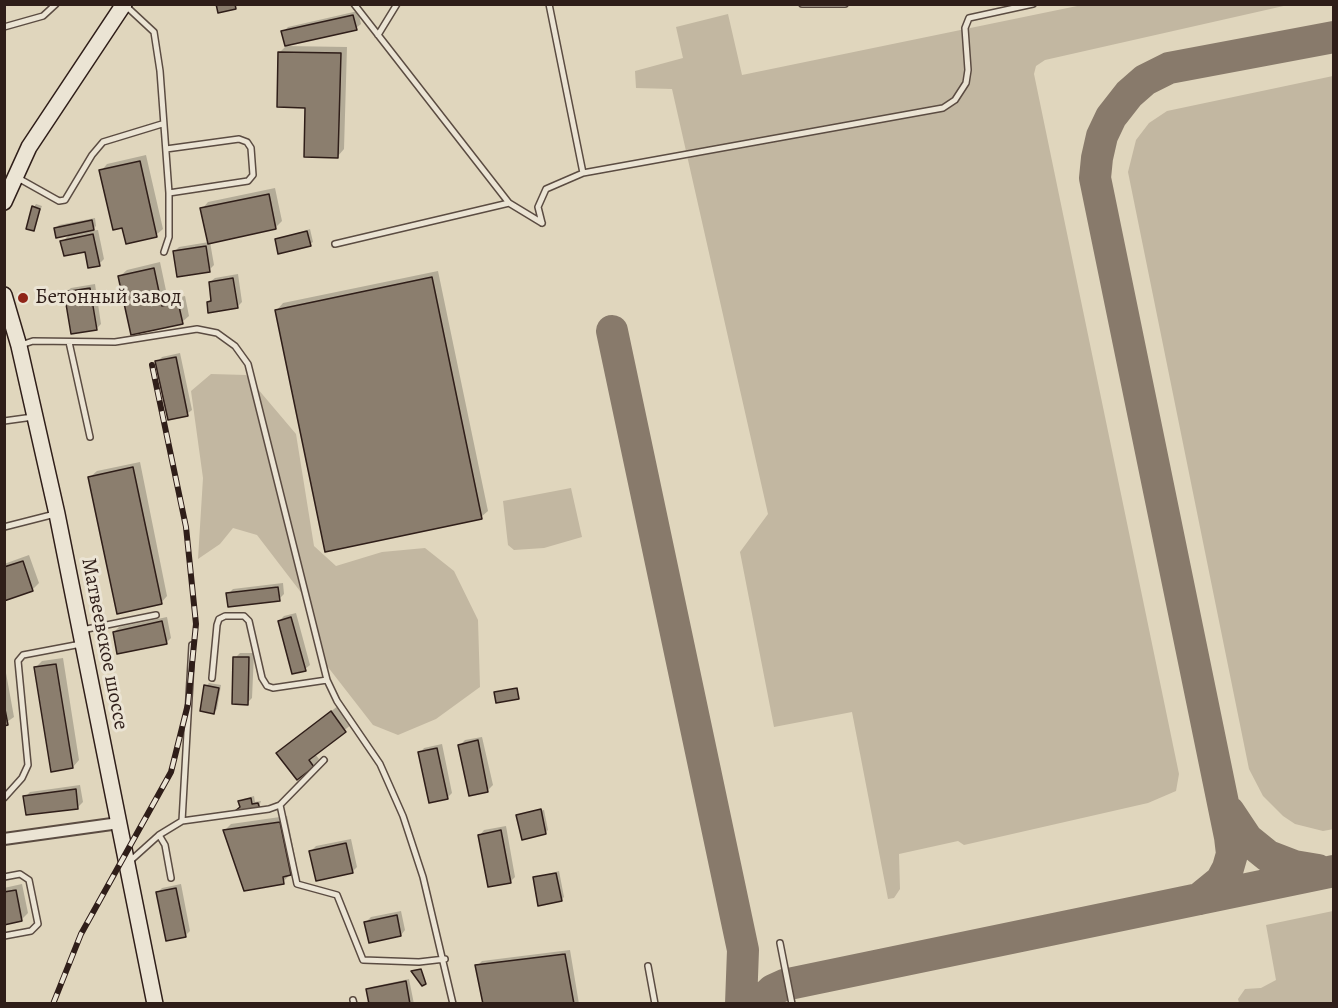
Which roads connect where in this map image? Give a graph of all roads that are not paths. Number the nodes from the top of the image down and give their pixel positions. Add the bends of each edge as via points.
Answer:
1 (56, 4) edge
2 (124, 4) edge
3 (354, 4) edge
4 (397, 4) edge
5 (549, 4) edge
6 (802, 4) edge
7 (845, 4) edge
8 (1033, 4) edge
9 (4, 27) edge
10 (378, 35) junction
11 (162, 124) junction
12 (166, 149) junction
13 (582, 173) junction
14 (15, 176) junction
15 (169, 193) junction
16 (4, 202) edge
17 (508, 203) junction
18 (334, 244) dead end
19 (164, 252) dead end
20 (4, 295) edge
21 (69, 342) junction
22 (19, 346) junction
23 (35, 417) junction
24 (4, 422) edge
25 (90, 437) dead end
26 (57, 514) junction
27 (4, 526) edge
28 (156, 615) dead end
29 (81, 637) junction
30 (192, 645) dead end
31 (212, 678) dead end
32 (327, 680) junction
33 (324, 760) dead end
34 (4, 798) edge
35 (280, 805) junction
36 (182, 821) junction
37 (119, 823) junction
38 (159, 835) junction
39 (4, 838) edge
40 (126, 865) junction
41 (4, 877) edge
42 (171, 878) dead end
43 (4, 936) edge
44 (780, 943) dead end
45 (444, 959) junction
46 (648, 966) dead end
47 (155, 1004) edge
48 (453, 1004) edge
49 (655, 1004) edge
50 (792, 1004) edge

1 - 9 lane via 42,16
2 - 11 lane via 153,32 160,71
2 - 14 main road via 29,147
3 - 10 lane
4 - 10 lane
5 - 13 lane
6 - 7 lane
8 - 13 lane via 969,18 965,28 966,83 955,100 943,108
10 - 17 lane
11 - 12 lane
11 - 14 lane via 103,142 65,200 39,192
12 - 15 lane
12 - 15 lane via 239,139 251,147 253,175 248,181
13 - 17 lane via 546,189 539,200 542,223
14 - 16 main road
15 - 19 lane via 169,237
17 - 18 lane
20 - 22 main road, Матвеевское шоссе
21 - 22 lane via 33,341
21 - 25 lane
21 - 32 lane via 115,342 197,329 217,333 235,346 248,364
22 - 23 main road, Матвеевское шоссе
23 - 24 lane
23 - 26 main road, Матвеевское шоссе
26 - 27 lane
26 - 29 main road, Матвеевское шоссе
28 - 29 lane
29 - 34 lane via 23,655 18,661 28,765
29 - 37 main road, Матвеевское шоссе
30 - 36 lane
31 - 32 lane via 217,625 225,616 244,616 249,621 267,686
32 - 45 lane via 380,764 404,816
33 - 35 lane
35 - 36 lane
35 - 45 lane via 297,884 337,895 363,960
36 - 38 lane
37 - 39 street
37 - 40 main road, Матвеевское шоссе
38 - 40 lane
38 - 42 lane via 165,845
40 - 47 main road, Матвеевское шоссе
41 - 43 lane via 20,874 28,880 38,924 31,931
44 - 50 lane
45 - 48 lane
46 - 49 lane

